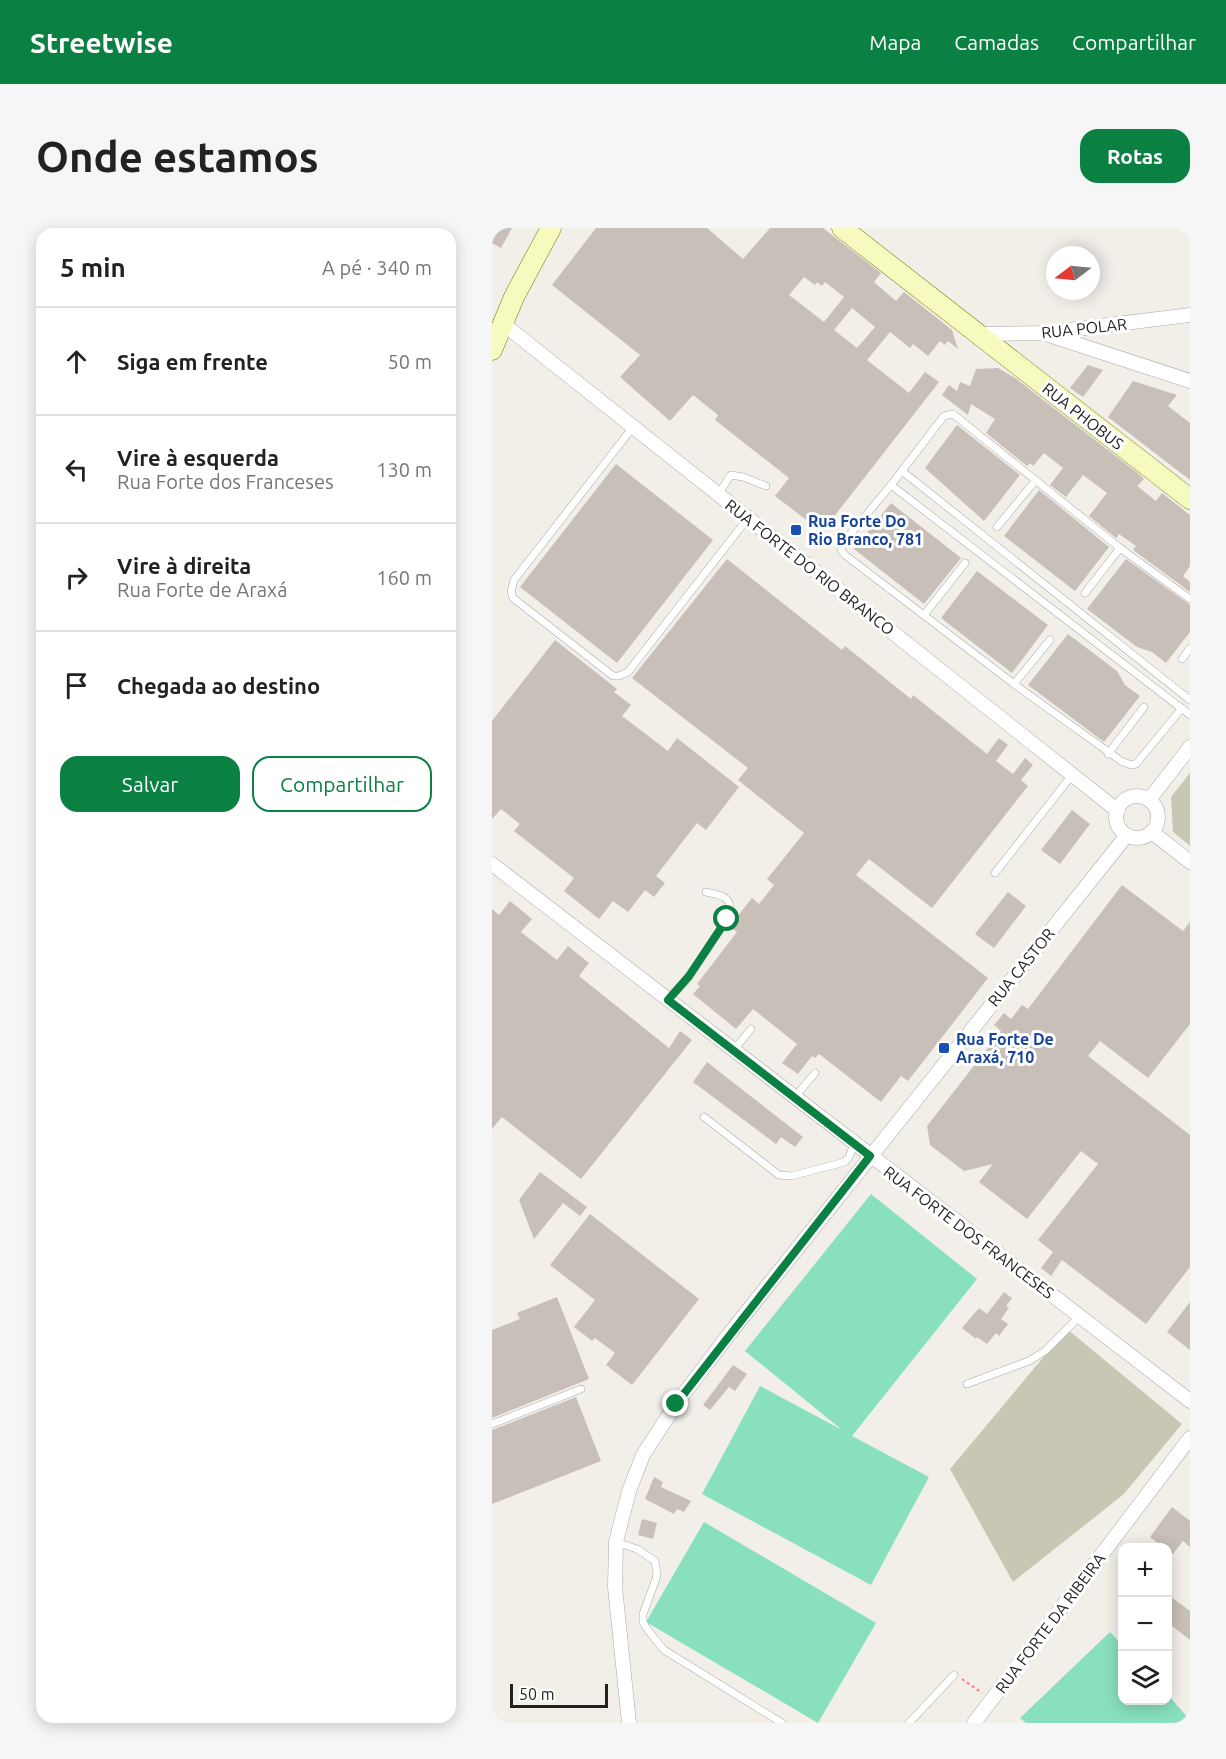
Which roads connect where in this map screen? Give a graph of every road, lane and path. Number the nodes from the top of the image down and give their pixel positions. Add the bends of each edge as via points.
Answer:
1 (551, 228) edge
2 (842, 228) edge
3 (1190, 315) edge
4 (502, 323) junction
5 (1044, 333) junction
6 (977, 334) junction
7 (492, 350) edge
8 (1190, 381) edge
9 (633, 427) junction
10 (902, 471) junction
11 (1036, 480) junction
12 (891, 485) junction
13 (766, 486) dead end
14 (718, 494) junction
15 (1190, 499) edge
16 (748, 518) junction
17 (997, 527) dead end
18 (982, 535) junction
19 (973, 548) junction
20 (1120, 548) junction
21 (965, 563) dead end
22 (1085, 593) dead end
23 (1190, 599) edge
24 (924, 615) junction
25 (1083, 615) junction
26 (1075, 627) junction
27 (1050, 640) dead end
28 (1190, 648) edge
29 (1182, 659) dead end
30 (1014, 684) junction
31 (1190, 699) edge
32 (1144, 708) dead end
33 (1182, 708) junction
34 (1190, 715) edge
35 (1190, 747) edge
36 (1108, 754) junction
37 (1072, 775) junction
38 (1149, 800) junction
39 (1118, 811) junction
40 (1152, 832) junction
41 (1126, 835) junction
42 (1190, 862) edge
43 (492, 864) edge
44 (995, 873) dead end
45 (706, 892) dead end
46 (668, 1000) junction
47 (751, 1029) dead end
48 (734, 1051) junction
49 (815, 1073) dead end
50 (794, 1098) junction
51 (704, 1117) dead end
52 (854, 1144) junction
53 (870, 1156) junction
54 (1079, 1317) junction
55 (967, 1384) dead end
56 (581, 1389) dead end
57 (1190, 1401) edge
58 (492, 1424) edge
59 (1190, 1438) edge
60 (616, 1542) junction
61 (954, 1675) joint
62 (991, 1701) junction
63 (629, 1723) edge
64 (782, 1723) edge
65 (909, 1723) edge
66 (974, 1723) edge

1 - 4 street
2 - 6 street, RUA PHOBUS
3 - 5 street, RUA POLAR
4 - 7 street
4 - 9 street, RUA FORTE DO RIO BRANCO
5 - 6 street, RUA POLAR
5 - 8 street
6 - 15 street, RUA PHOBUS
9 - 14 street, RUA FORTE DO RIO BRANCO
9 - 16 lane via 514,580 513,598 613,676 619,676 628,672
10 - 11 lane via 944,416 952,414
10 - 12 lane
10 - 18 lane
11 - 17 lane
11 - 20 lane
12 - 19 lane
12 - 24 lane via 841,550
13 - 14 lane via 731,475
14 - 16 street, RUA FORTE DO RIO BRANCO
16 - 37 street, RUA FORTE DO RIO BRANCO
18 - 19 lane
18 - 25 lane
19 - 26 lane
20 - 22 lane
20 - 23 lane
21 - 24 lane
24 - 30 lane
25 - 26 lane
25 - 31 lane
26 - 33 lane
27 - 30 lane
28 - 29 lane
30 - 36 lane
32 - 36 lane
33 - 34 lane
33 - 36 lane via 1136,764
35 - 38 street
37 - 39 street, RUA FORTE DO RIO BRANCO
37 - 44 lane
38 - 39 street via 1132,797
38 - 40 street via 1158,813
39 - 41 street via 1118,824
40 - 41 street via 1140,838
40 - 42 street
41 - 53 street, RUA CASTOR
43 - 46 street, RUA FORTE DOS FRANCESES
45 - 46 lane via 723,896 731,908 689,976
46 - 48 street, RUA FORTE DOS FRANCESES
47 - 48 lane
48 - 50 street, RUA FORTE DOS FRANCESES
49 - 50 lane
50 - 52 street, RUA FORTE DOS FRANCESES
51 - 52 lane via 779,1175 791,1176 844,1162
52 - 53 street, RUA FORTE DOS FRANCESES
53 - 54 street, RUA FORTE DOS FRANCESES
53 - 60 street, RUA CASTOR via 676,1404 643,1455
54 - 55 lane via 1045,1351 1029,1361
54 - 57 street, RUA FORTE DOS FRANCESES
56 - 58 lane
59 - 62 street, RUA FORTE DA RIBEIRA
60 - 63 street, RUA CASTOR via 615,1587
60 - 64 lane via 655,1561 657,1576 643,1622 664,1650
61 - 62 path
61 - 65 lane
62 - 66 street, RUA FORTE DA RIBEIRA

